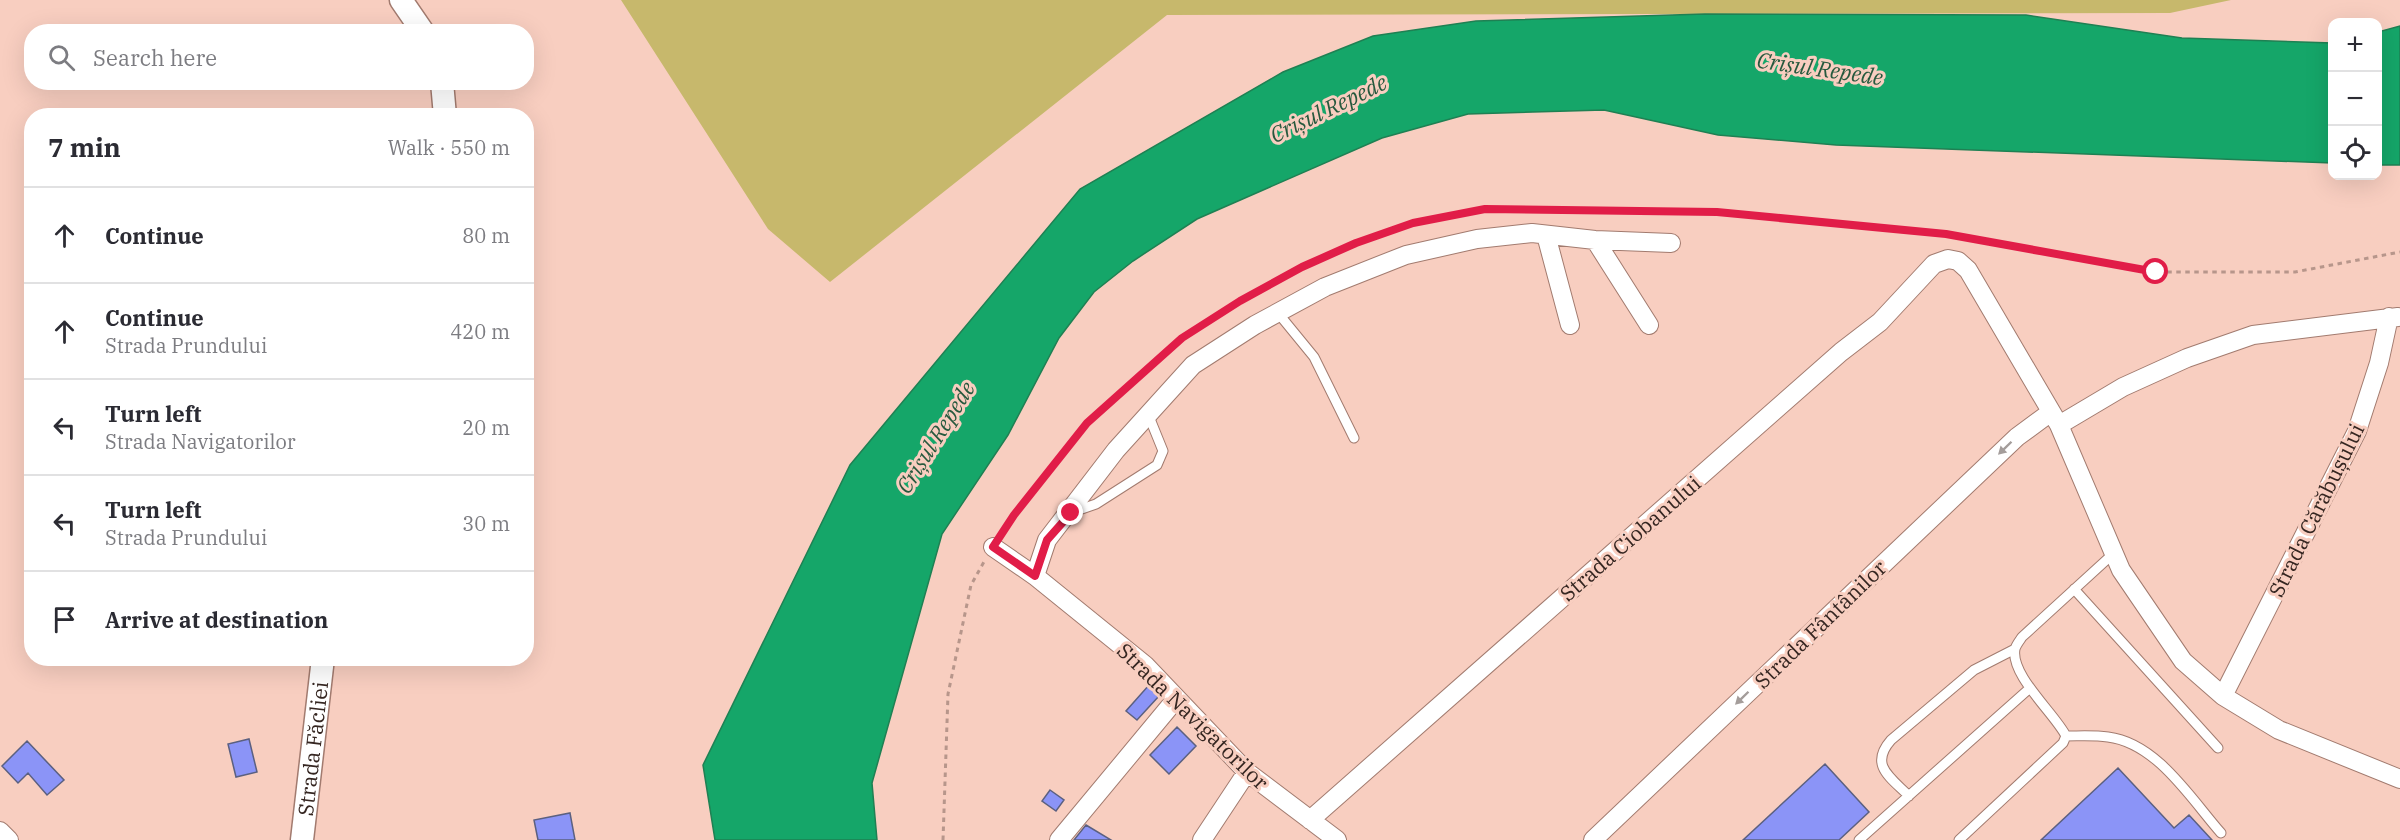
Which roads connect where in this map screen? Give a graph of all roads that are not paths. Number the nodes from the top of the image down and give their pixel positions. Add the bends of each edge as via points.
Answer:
1 (402, 0) edge
2 (418, 24) edge
3 (443, 90) edge
4 (444, 108) edge
5 (1546, 235) junction
6 (1595, 240) junction
7 (1671, 243) dead end
8 (1278, 313) junction
9 (2395, 317) edge
10 (1649, 325) dead end
11 (1570, 326) dead end
12 (1148, 414) junction
13 (2055, 419) junction
14 (1354, 438) dead end
15 (1071, 513) junction
16 (993, 547) road end
17 (2114, 553) junction
18 (1035, 576) junction
19 (2074, 589) junction
20 (2015, 649) junction
21 (322, 666) edge
22 (2030, 688) junction
23 (2223, 696) junction
24 (1176, 699) junction
25 (2066, 736) junction
26 (2218, 748) dead end
27 (1247, 772) junction
28 (2398, 773) edge
29 (1909, 796) junction
30 (1310, 820) junction
31 (0, 831) edge
32 (2221, 833) dead end
33 (9, 840) edge
34 (302, 840) edge
35 (1059, 840) edge
36 (1202, 840) edge
37 (1337, 840) edge
38 (1593, 840) edge
39 (1859, 840) edge
40 (1959, 840) edge

1 - 2 street
3 - 4 street
5 - 6 street
5 - 8 street via 1477,238 1406,255 1325,287
5 - 11 street
6 - 7 street
6 - 10 street
8 - 12 street via 1193,365
8 - 14 lane via 1314,357
9 - 13 street, Strada Fântânilor via 2253,335 2187,358
9 - 23 street, Strada Cărăbușului via 2357,431
12 - 15 street via 1116,450
12 - 15 lane via 1163,451 1157,465 1095,504
13 - 17 street
13 - 30 street, Strada Ciobanului via 1968,270 1958,261 1948,259 1934,264 1880,322 1841,352
13 -> 38 street, Strada Fântânilor via 2017,437
15 - 18 street via 1047,540
16 - 18 street, Strada Navigatorilor
17 - 19 lane
17 - 23 street via 2121,570 2183,661
18 - 24 street, Strada Navigatorilor via 1145,665
19 - 20 lane via 2022,637
19 - 26 lane
20 - 22 lane
20 - 29 lane via 1974,670 1881,751 1880,760 1886,772
21 - 34 street, Strada Făcliei
22 - 25 lane
22 - 29 lane
23 - 28 street via 2278,730
24 - 27 street, Strada Navigatorilor
24 - 35 street
25 - 32 lane via 2109,737 2138,747 2166,770
25 - 40 lane
27 - 30 street, Strada Navigatorilor
27 - 36 street
29 - 39 lane
30 - 37 street, Strada Navigatorilor
31 - 33 street

